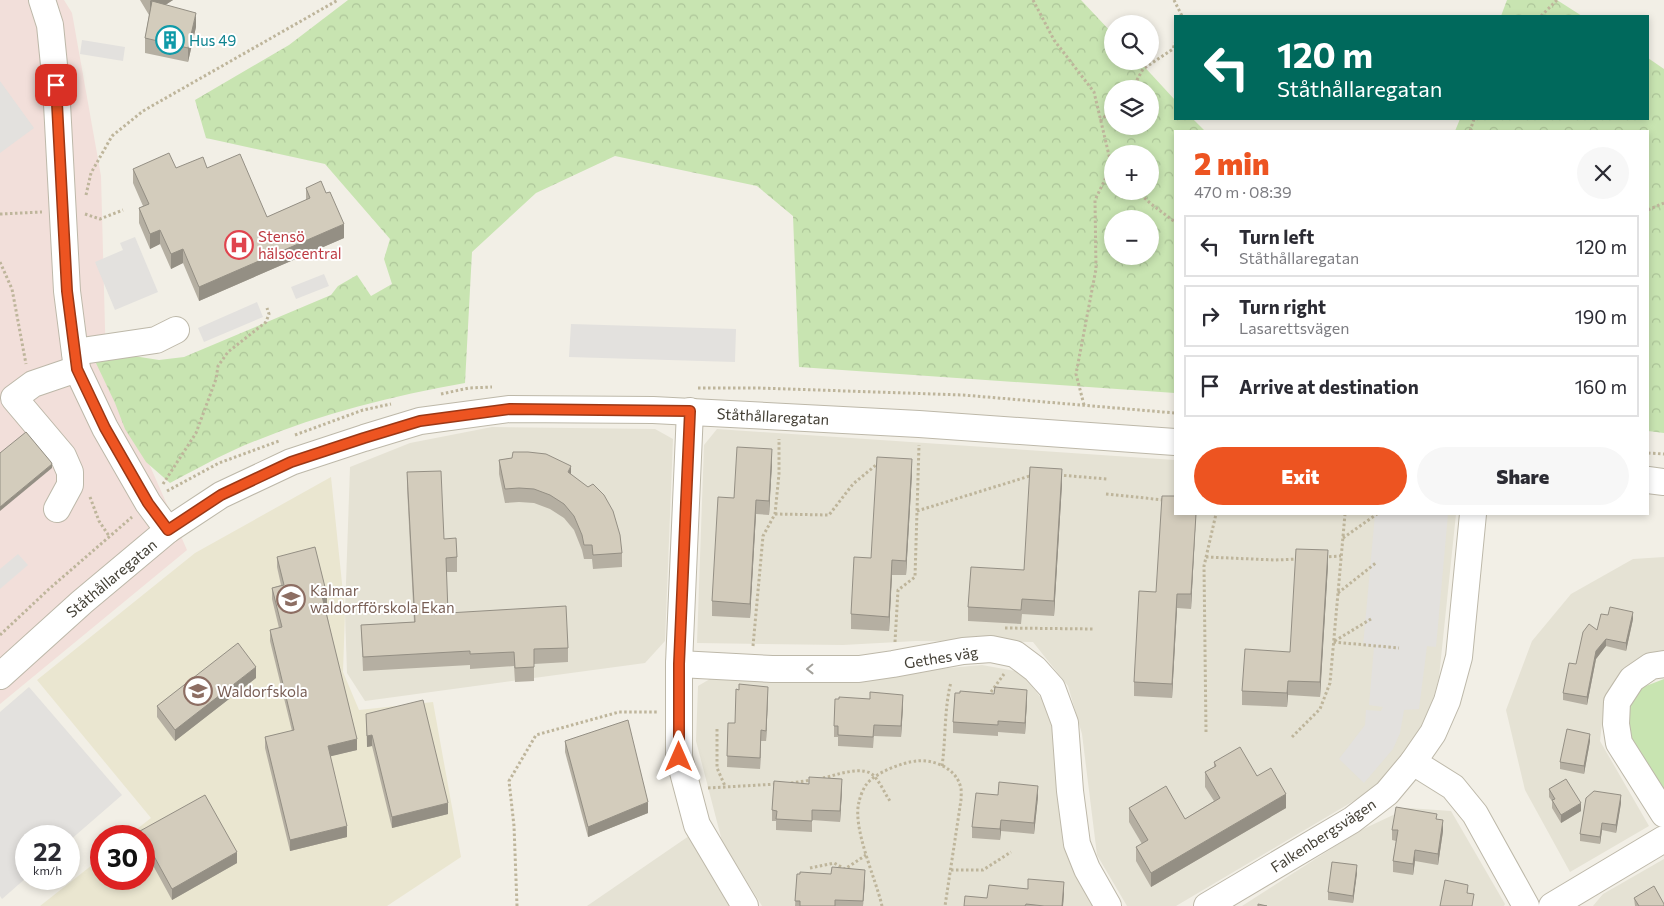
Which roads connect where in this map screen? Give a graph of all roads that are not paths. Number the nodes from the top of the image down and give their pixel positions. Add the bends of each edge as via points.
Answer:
1 (42, 0) edge
2 (176, 330) dead end
3 (76, 361) junction
4 (690, 411) junction
5 (1174, 442) edge
6 (1649, 480) edge
7 (1664, 482) edge
8 (58, 509) dead end
9 (1474, 515) edge
10 (168, 530) junction
11 (679, 664) junction
12 (1664, 664) edge
13 (0, 676) edge
14 (1413, 762) junction
15 (1664, 814) edge
16 (1664, 839) edge
17 (745, 906) edge
18 (1108, 906) edge
19 (1207, 906) edge
20 (1526, 906) edge
21 (1552, 906) edge

1 - 3 street via 50,25 56,85 67,291
2 - 3 street via 156,340
3 - 8 street via 14,398 64,456 70,472 70,485
3 - 10 street via 105,428 154,495
4 - 5 street, Ståthållaregatan
4 - 10 street, Ståthållaregatan via 510,409 420,421 291,462 221,495
4 - 11 street
6 - 7 street
9 - 14 street, Falkenbergsvägen via 1459,657 1447,701 1433,733
10 - 13 street, Ståthållaregatan
11 - 17 street via 679,757 697,825
18 -> 11 street, Gethes väg via 1077,844 1066,723 1052,688 1015,654 991,649 963,651 859,669
12 - 15 street via 1651,666 1632,679 1617,702 1616,724 1619,743
14 - 19 street, Falkenbergsvägen via 1387,793 1352,820
14 - 20 street via 1452,787 1475,814
16 - 21 street

